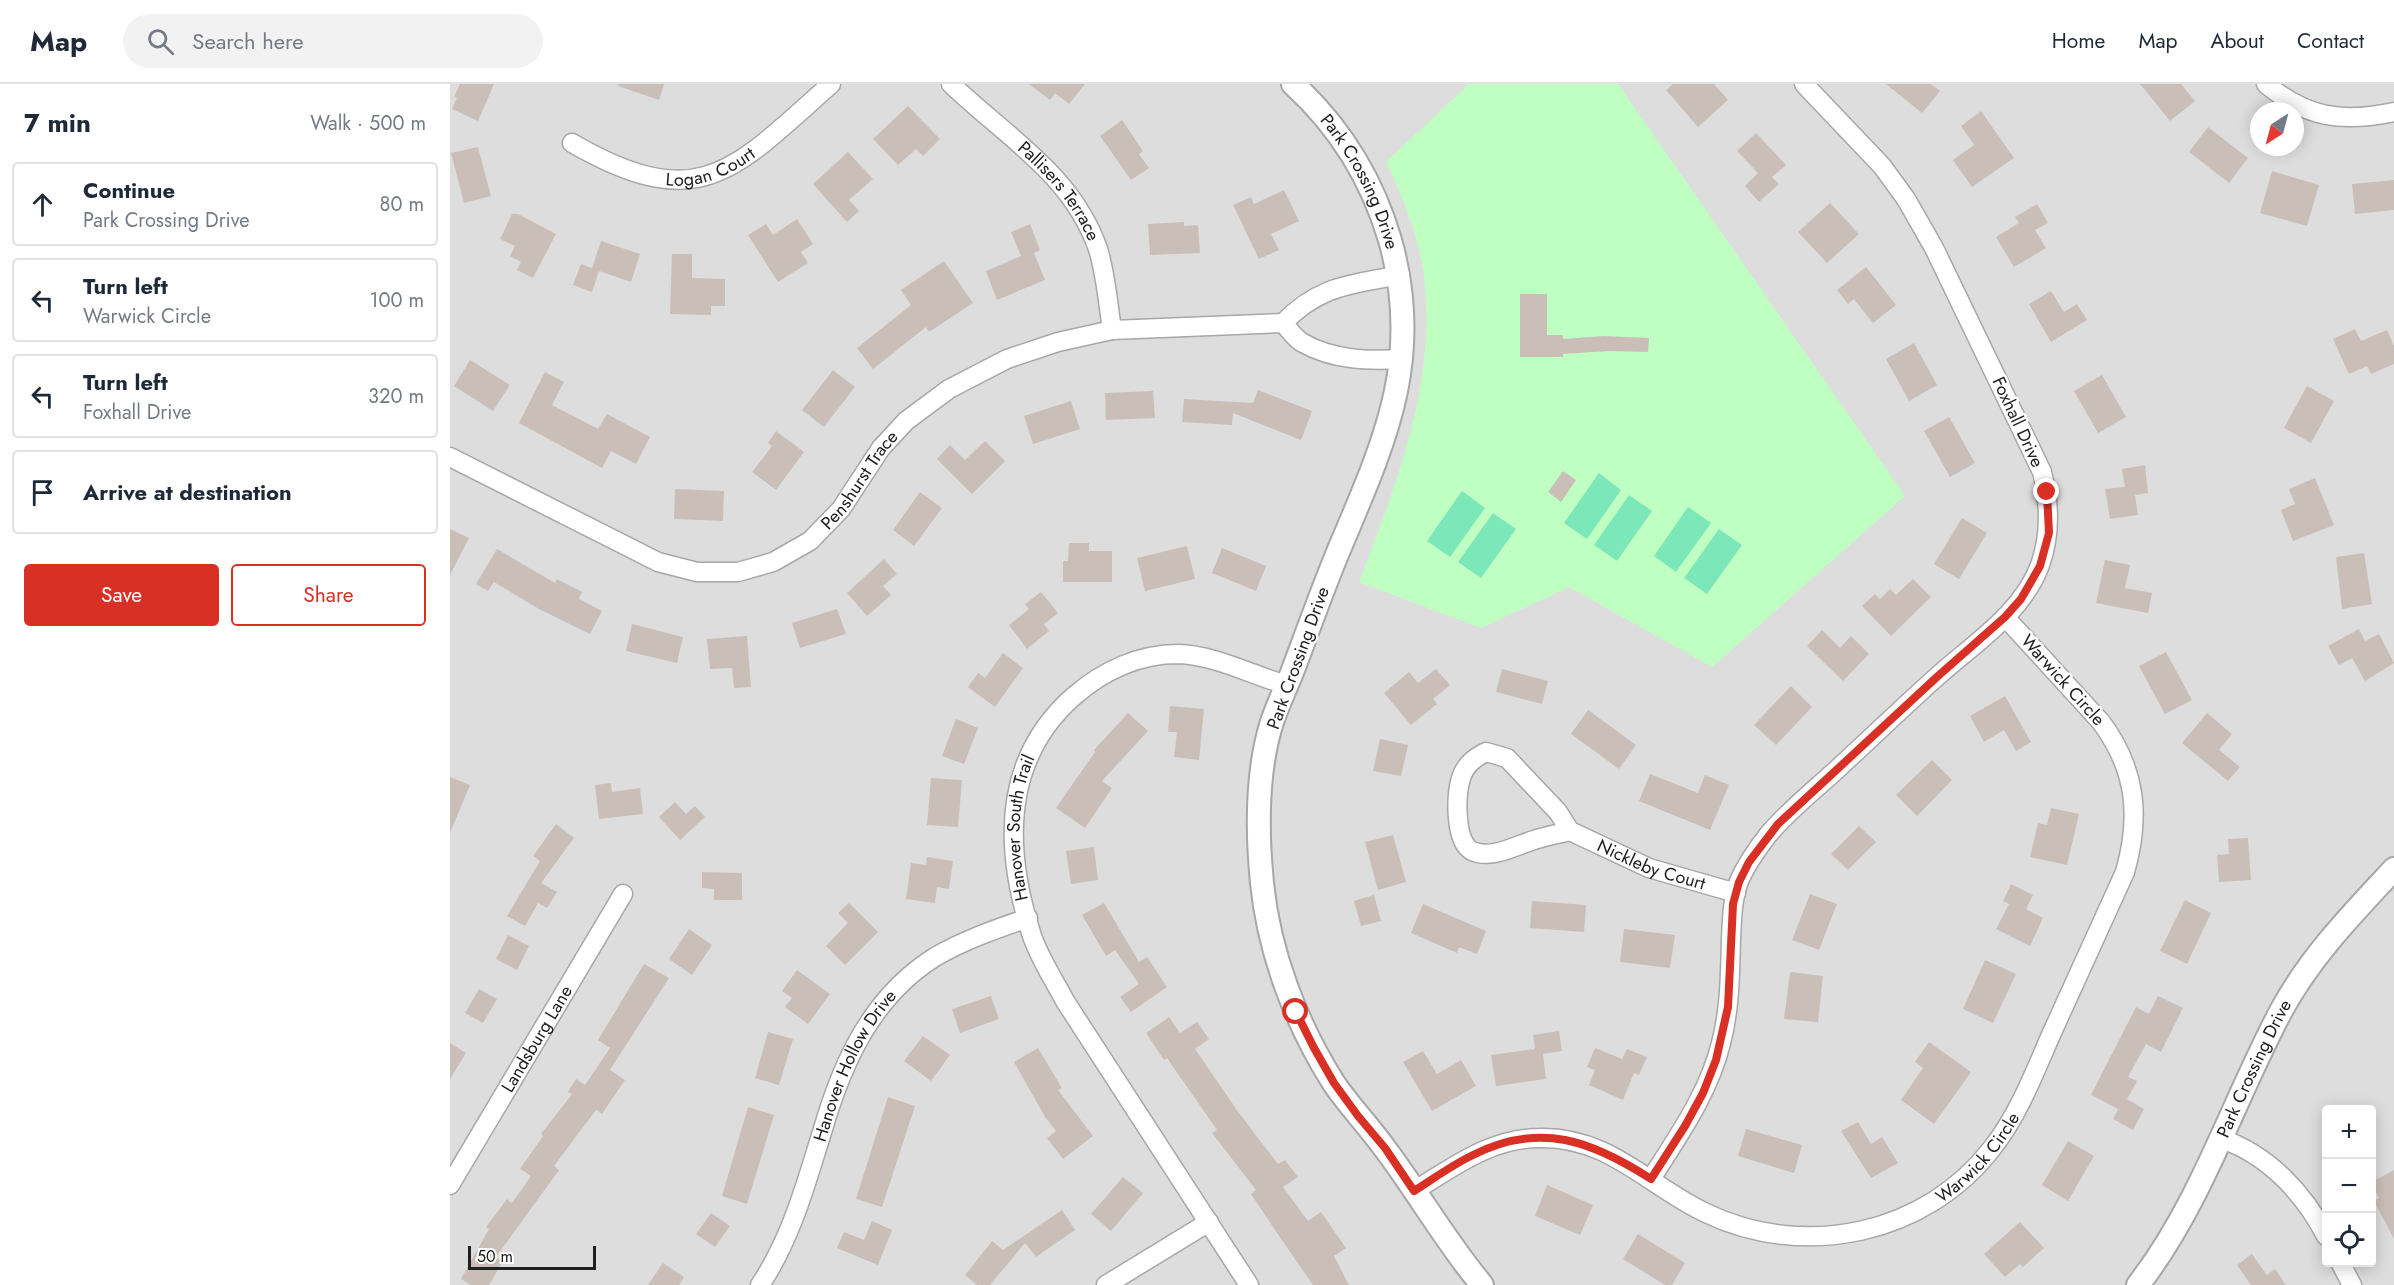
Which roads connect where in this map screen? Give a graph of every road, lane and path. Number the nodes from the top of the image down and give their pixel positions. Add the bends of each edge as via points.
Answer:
1 (831, 84) edge
2 (951, 84) edge
3 (1293, 84) edge
4 (1804, 84) edge
5 (2266, 84) edge
6 (2394, 112) edge
7 (572, 143) dead end
8 (1400, 274) junction
9 (1282, 323) junction
10 (1112, 330) junction
11 (1401, 359) junction
12 (450, 457) edge
13 (2005, 617) junction
14 (1287, 685) junction
15 (1570, 831) junction
16 (2394, 868) edge
17 (1736, 893) junction
18 (623, 894) dead end
19 (1028, 918) junction
20 (2222, 1139) junction
21 (1651, 1179) junction
22 (450, 1185) edge
23 (1414, 1191) junction
24 (1209, 1222) junction
25 (2322, 1230) edge
26 (2342, 1267) edge
27 (760, 1285) edge
28 (1106, 1285) edge
29 (1249, 1285) edge
30 (1482, 1285) edge
31 (2138, 1285) edge
32 (2352, 1285) edge

1 - 7 street, Logan Court via 743,160 711,176 688,180 648,177 603,161
2 - 10 street, Pallisers Terrace via 1034,156 1074,200 1098,250
3 - 8 street, Park Crossing Drive via 1324,116 1363,170 1380,207
4 - 13 street, Foxhall Drive via 1882,166 1906,199 1940,259 2042,472 2049,533 2034,578
5 - 6 street via 2301,108 2320,114 2349,119
8 - 9 street via 1334,288 1300,306
8 - 11 street, Park Crossing Drive
9 - 10 street, Penshurst Trace
9 - 11 street via 1301,342 1329,354 1369,361
10 - 12 street, Penshurst Trace via 1007,359 949,389 920,410 881,448 841,509 810,541 773,562 738,572 697,572 658,562
11 - 14 street, Park Crossing Drive via 1380,453
13 - 17 street, Foxhall Drive via 1778,824 1749,862
13 - 21 street, Warwick Circle via 2113,737 2128,774 2135,819 2125,872 2001,1137 1971,1172 1916,1212 1872,1229 1837,1236 1784,1236 1738,1226 1706,1213
14 - 19 street, Hanover South Trail via 1204,657 1153,656 1105,674 1066,703 1032,748 1017,788 1014,851
14 - 23 street, Park Crossing Drive via 1271,726 1260,806 1262,887 1269,927 1296,1012 1314,1048 1334,1083
15 - 15 street, Nickleby Court via 1558,812 1507,758 1486,752 1472,759 1461,777 1457,808 1460,837 1471,850 1484,854 1507,850
15 - 17 street, Nickleby Court via 1649,868
16 - 20 street, Park Crossing Drive via 2318,953 2282,1009
17 - 21 street, Foxhall Drive via 1728,1007 1719,1051 1703,1093
18 - 22 street, Landsburg Lane
19 - 24 street, Hanover South Trail via 1042,959 1065,1001
19 - 27 street, Hanover Hollow Drive via 936,957 878,1009 843,1067 804,1194 786,1240
20 - 25 street via 2259,1156 2277,1170
20 - 31 street, Park Crossing Drive via 2181,1223
21 - 23 street, Warwick Circle via 1592,1146 1566,1139 1539,1138 1511,1141 1472,1155
23 - 30 street, Park Crossing Drive
24 - 28 street
24 - 29 street, Hanover South Trail
26 - 32 street

